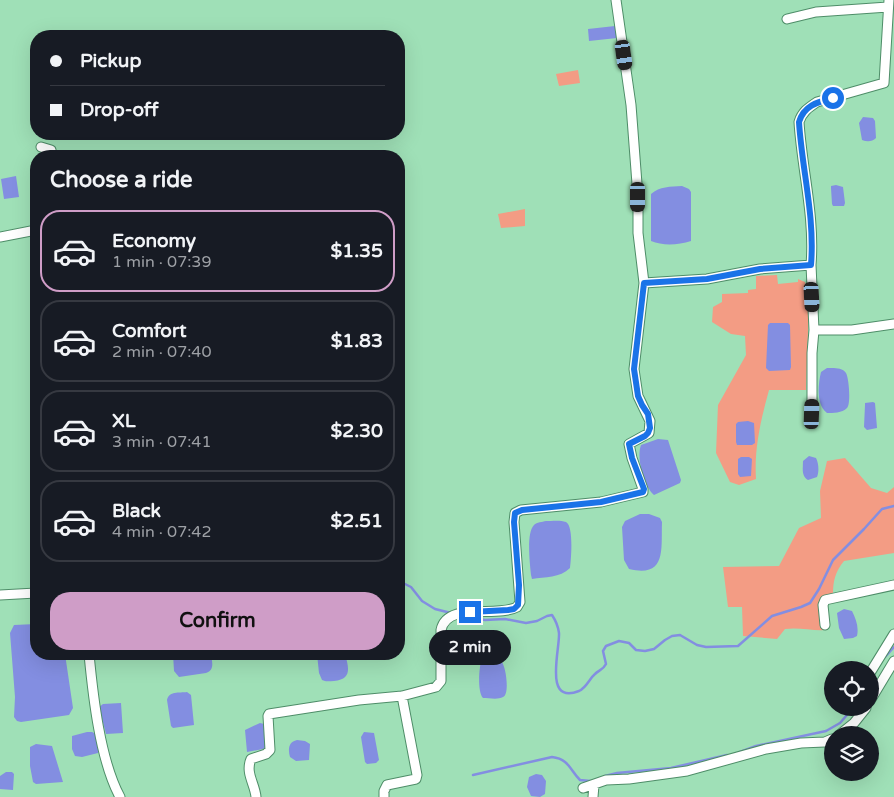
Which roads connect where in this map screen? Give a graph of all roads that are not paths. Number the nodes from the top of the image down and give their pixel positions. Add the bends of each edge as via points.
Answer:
1 (616, 0) edge
2 (889, 3) edge
3 (787, 19) dead end
4 (40, 148) dead end
5 (51, 150) edge
6 (30, 231) edge
7 (0, 237) edge
8 (811, 265) junction
9 (644, 283) junction
10 (894, 324) edge
11 (814, 330) junction
12 (812, 414) dead end
13 (894, 585) edge
14 (30, 593) edge
15 (0, 594) edge
16 (825, 625) dead end
17 (894, 634) edge
18 (90, 660) edge
19 (894, 660) edge
20 (877, 661) edge
21 (879, 686) edge
22 (402, 696) junction
23 (860, 716) edge
24 (850, 726) edge
25 (824, 742) edge
26 (594, 785) junction
27 (584, 788) dead end
28 (120, 797) edge
29 (256, 797) edge
30 (384, 797) edge
31 (592, 797) edge

1 - 9 street via 631,105
2 - 3 street
2 - 8 street via 884,84 816,102 801,114 799,122 810,209
4 - 5 street
6 - 7 street
8 - 9 street via 760,269 707,279
8 - 11 street
9 - 22 street via 634,369 638,396 648,414 650,428 645,436 629,444 643,492 601,502 515,513 518,605 514,609 470,612 448,618 441,630 440,683
10 - 11 street via 852,330
11 - 12 street
13 - 16 street via 825,600
14 - 15 street
17 - 20 street
18 - 28 street via 104,751
19 - 21 street
22 - 29 street via 269,714 270,750 251,759 249,764
22 - 30 street via 417,775 416,779 387,785
23 - 24 street
25 - 26 street via 766,749 687,771 629,780 606,780
26 - 27 street
26 - 31 street

